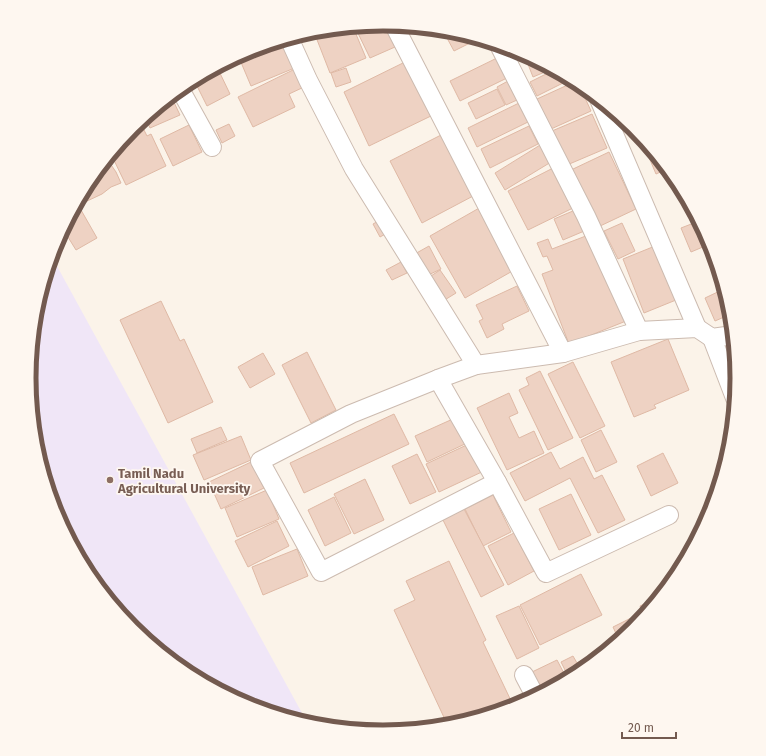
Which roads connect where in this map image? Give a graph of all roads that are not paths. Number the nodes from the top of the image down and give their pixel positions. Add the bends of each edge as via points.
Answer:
1 (397, 32) edge
2 (291, 43) edge
3 (502, 52) edge
4 (183, 94) edge
5 (604, 111) edge
6 (212, 147) dead end
7 (697, 328) junction
8 (639, 331) junction
9 (727, 336) edge
10 (712, 338) junction
11 (563, 353) junction
12 (476, 365) junction
13 (438, 378) junction
14 (730, 384) edge
15 (497, 482) junction
16 (669, 515) dead end
17 (524, 675) dead end
18 (532, 691) edge

1 - 11 street
2 - 12 street via 354,169
3 - 8 street via 586,216
4 - 6 street
5 - 7 street
7 - 8 street
7 - 10 street
8 - 11 street
9 - 10 street
10 - 14 street
11 - 12 street
12 - 13 street
13 - 15 street
13 - 15 street via 351,414 260,461 321,572
15 - 16 street via 546,574
17 - 18 street

